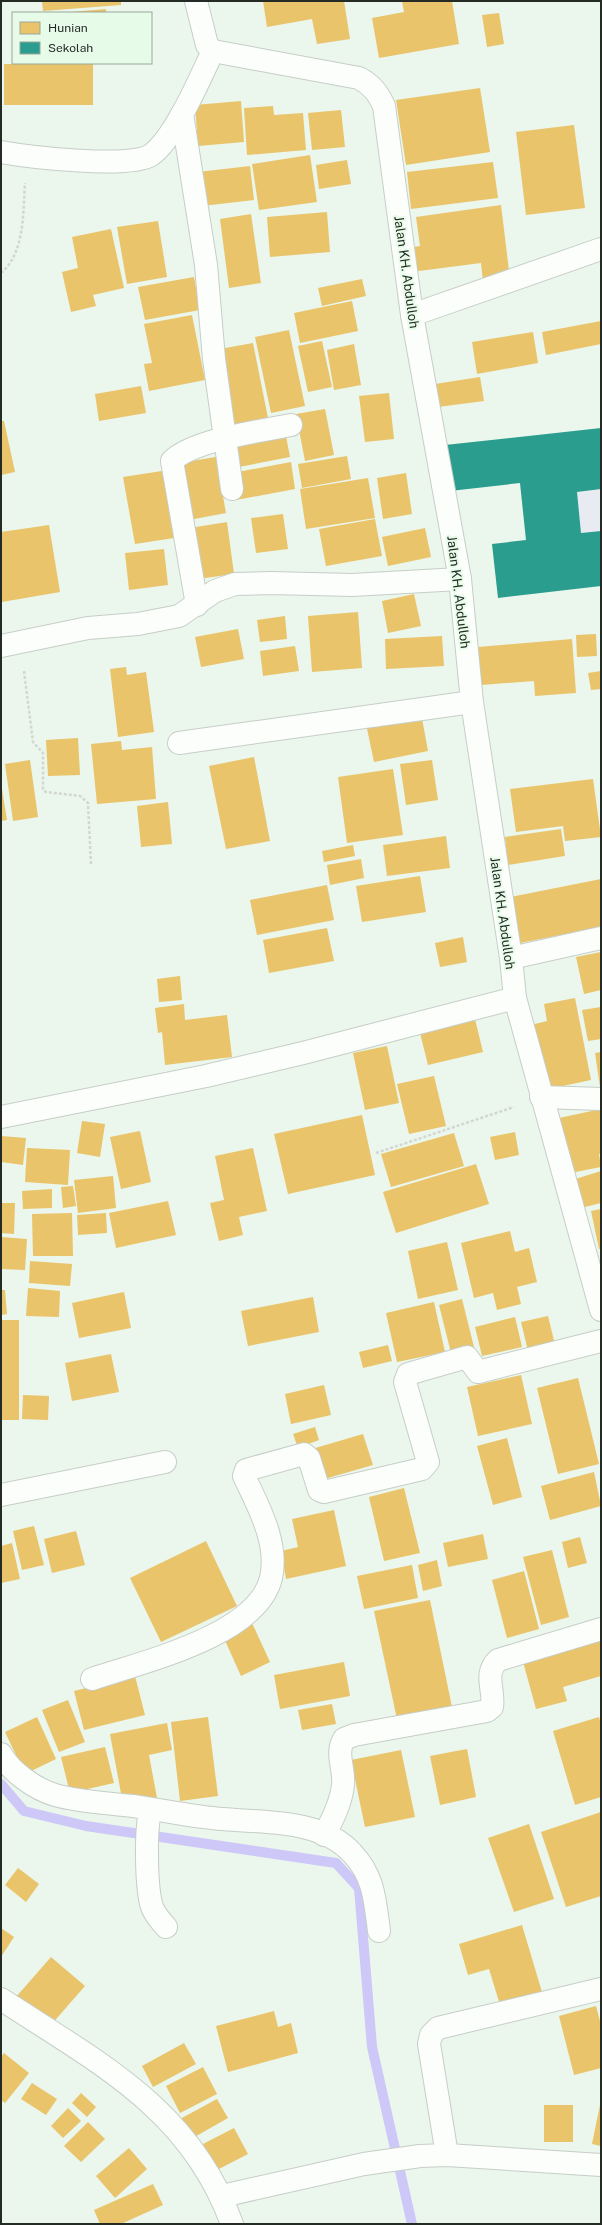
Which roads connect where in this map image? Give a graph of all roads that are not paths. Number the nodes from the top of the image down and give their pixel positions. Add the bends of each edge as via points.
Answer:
1 (196, 1) edge
2 (213, 51) junction
3 (182, 114) junction
4 (1, 152) edge
5 (601, 250) edge
6 (412, 315) junction
7 (291, 425) dead end
8 (225, 439) junction
9 (232, 489) dead end
10 (460, 579) junction
11 (197, 605) junction
12 (11, 644) edge
13 (472, 702) junction
14 (179, 743) dead end
15 (601, 938) edge
16 (511, 958) junction
17 (515, 998) junction
18 (541, 1097) junction
19 (601, 1099) edge
20 (1, 1117) edge
21 (601, 1310) edge
22 (601, 1341) edge
23 (165, 1462) dead end
24 (1, 1495) edge
25 (601, 1629) edge
26 (92, 1679) dead end
27 (1, 1754) edge
28 (149, 1812) junction
29 (324, 1835) junction
30 (166, 1927) dead end
31 (379, 1931) dead end
32 (601, 1989) edge
33 (1, 1999) edge
34 (447, 2155) junction
35 (601, 2166) edge
36 (222, 2196) junction
37 (232, 2224) edge

1 - 2 street via 207,45
2 - 3 street
2 - 6 street, Jalan KH. Abdulloh via 359,78 370,84 377,92 384,106
3 - 4 street via 157,150 141,159 54,160
3 - 8 street via 206,265 214,359
5 - 6 street
6 - 10 street, Jalan KH. Abdulloh
7 - 8 street
8 - 9 street
8 - 11 street via 184,451 172,461
10 - 11 street via 352,585 235,584 215,591
10 - 13 street, Jalan KH. Abdulloh
11 - 12 street via 179,616 138,624 88,628
13 - 14 street
13 - 16 street, Jalan KH. Abdulloh
15 - 16 street
16 - 17 street, Jalan KH. Abdulloh
17 - 18 street, Jalan KH. Abdulloh
17 - 20 street via 206,1076
18 - 19 street
18 - 21 street, Jalan KH. Abdulloh
22 - 26 street via 478,1372 467,1357 408,1374 405,1381 428,1462 422,1469 324,1492 319,1490 309,1458 304,1454 246,1470 244,1476 260,1509 269,1538 271,1577 264,1594 250,1611 236,1622 205,1640
23 - 24 street
25 - 29 street via 498,1660 492,1666 489,1675 493,1701 492,1707 487,1711 354,1735 344,1739 340,1752 343,1784 335,1814
27 - 28 street via 6,1762 30,1783 55,1795
28 - 29 street via 308,1828
28 - 30 street via 147,1844 151,1905 155,1915
29 - 31 street via 351,1851 372,1882
32 - 34 street via 438,2028 431,2035 429,2044
33 - 36 street via 132,2086 170,2121 196,2153
34 - 35 street
34 - 36 street via 364,2164
36 - 37 street

